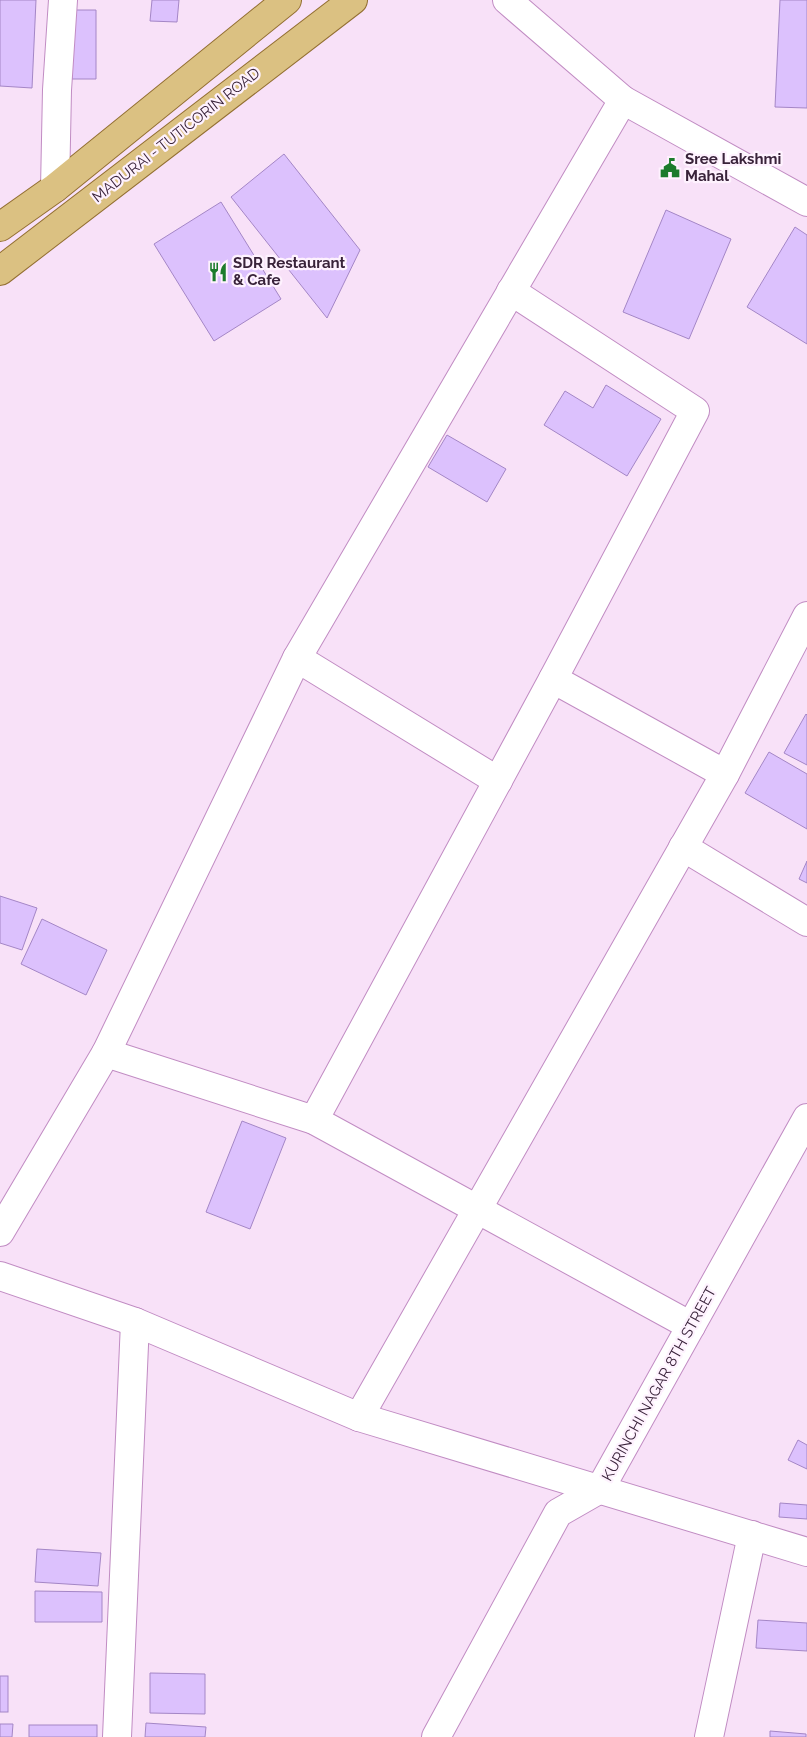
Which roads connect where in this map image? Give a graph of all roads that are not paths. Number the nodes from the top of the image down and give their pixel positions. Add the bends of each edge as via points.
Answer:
1 (63, 0) edge
2 (287, 0) edge
3 (353, 0) edge
4 (507, 0) edge
5 (622, 100) junction
6 (55, 188) junction
7 (807, 202) edge
8 (0, 227) edge
9 (0, 271) edge
10 (511, 291) junction
11 (807, 616) edge
12 (297, 658) junction
13 (553, 679) junction
14 (725, 774) junction
15 (498, 781) junction
16 (683, 847) junction
17 (807, 922) edge
18 (106, 1053) junction
19 (807, 1118) edge
20 (314, 1120) junction
21 (478, 1209) junction
22 (0, 1232) edge
23 (0, 1276) edge
24 (136, 1322) junction
25 (691, 1326) junction
26 (359, 1417) junction
27 (600, 1489) junction
28 (752, 1535) junction
29 (807, 1552) edge
30 (117, 1737) edge
31 (436, 1737) edge
32 (709, 1737) edge

1 - 6 street
2 - 6 main road
3 - 9 main road, MADURAI - TUTICORIN ROAD
4 - 5 street
5 - 7 street
5 - 10 street
6 - 8 main road
10 - 12 street
10 - 13 street via 695,411
11 - 14 street
12 - 15 street
12 - 18 street
13 - 14 street
13 - 15 street
14 - 16 street
15 - 20 street
16 - 17 street
16 - 21 street
18 - 20 street
18 - 22 street
19 - 25 street, KURINCHI NAGAR 8TH STREET
20 - 21 street
21 - 25 street
21 - 26 street
23 - 24 street
24 - 26 street
24 - 30 street
25 - 27 street, KURINCHI NAGAR 8TH STREET
26 - 27 street
27 - 28 street
27 - 31 street, KURINCHI NAGAR 8TH STREET via 558,1513
28 - 29 street
28 - 32 street

